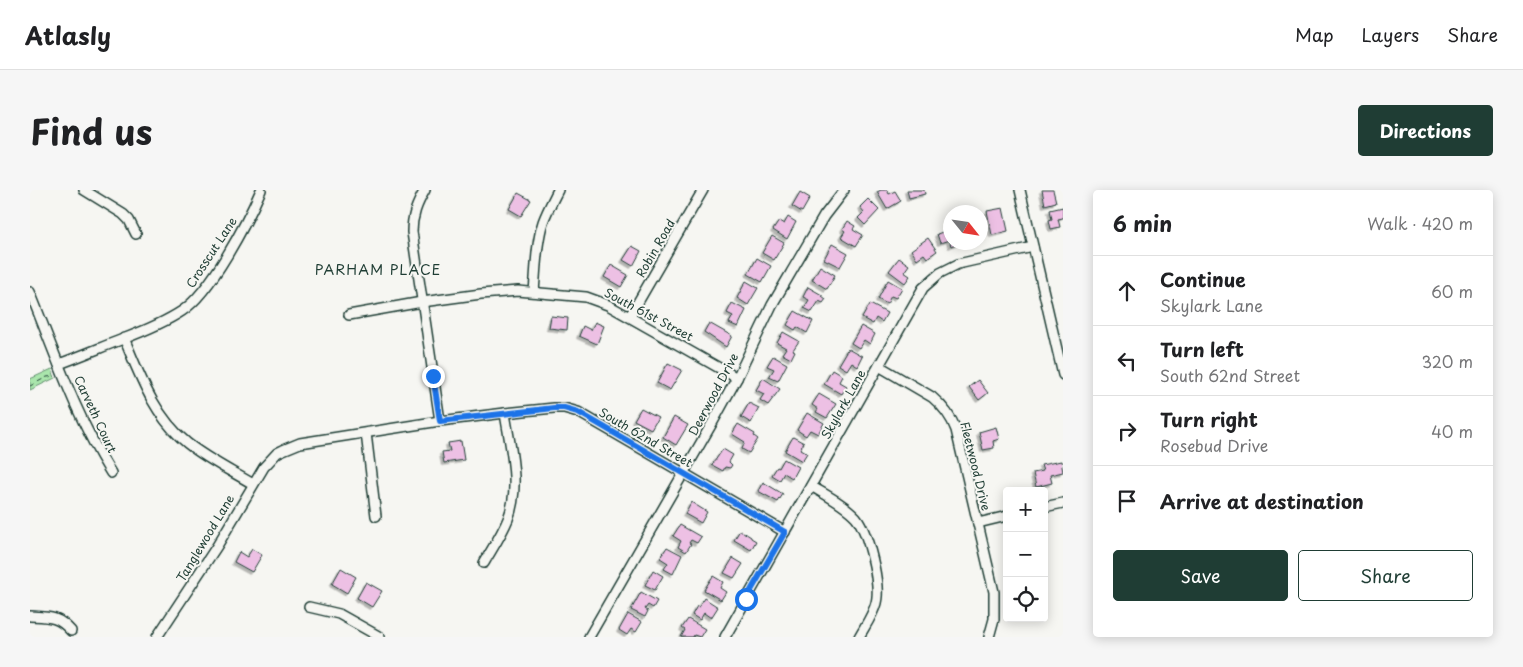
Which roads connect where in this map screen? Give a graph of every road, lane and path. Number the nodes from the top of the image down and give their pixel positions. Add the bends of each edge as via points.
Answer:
1 (84, 190) edge
2 (261, 190) edge
3 (425, 190) edge
4 (558, 190) edge
5 (844, 190) edge
6 (1020, 190) edge
7 (702, 191) edge
8 (136, 234) dead end
9 (1033, 247) junction
10 (30, 292) edge
11 (534, 292) junction
12 (422, 302) junction
13 (350, 315) dead end
14 (630, 316) junction
15 (124, 338) junction
16 (879, 366) junction
17 (61, 369) junction
18 (1063, 374) edge
19 (737, 378) junction
20 (30, 386) edge
21 (505, 413) junction
22 (440, 421) junction
23 (366, 433) junction
24 (277, 454) joint
25 (111, 473) dead end
26 (684, 473) junction
27 (253, 484) junction
28 (811, 486) junction
29 (1063, 503) edge
30 (1048, 506) edge
31 (376, 516) dead end
32 (1003, 517) edge
33 (978, 523) junction
34 (785, 532) junction
35 (484, 563) dead end
36 (309, 607) dead end
37 (30, 616) edge
38 (71, 631) dead end
39 (157, 637) edge
40 (380, 637) edge
41 (589, 637) edge
42 (725, 637) edge
43 (858, 637) edge
44 (989, 637) edge

1 - 8 street via 123,214
2 - 15 street, Crosscut Lane via 232,246 192,303 154,326
3 - 12 street via 412,223
4 - 11 street via 542,224
5 - 19 street, Deerwood Drive via 824,216 772,305
6 - 9 street
7 - 14 street, Robin Road
9 - 16 street, Skylark Lane via 958,264 940,273 919,294
9 - 18 street
10 - 17 street, Carveth Court
11 - 12 street, South 61st Street via 481,294
11 - 14 street, South 61st Street via 586,297
12 - 13 street, South 61st Street
12 - 22 street
14 - 19 street, South 61st Street
15 - 17 street, Crosscut Lane
15 - 27 street via 146,390 175,431 202,453
16 - 28 street, Skylark Lane
16 - 33 street, Fleetwood Drive via 932,397 947,412 956,430
17 - 20 path
17 - 25 street, Carveth Court via 94,444
19 - 26 street, Deerwood Drive
21 - 22 street, South 62nd Street
21 - 26 street, South 62nd Street via 554,408 578,412
21 - 35 street via 514,493 508,519
22 - 23 street, South 62nd Street
23 - 24 street, South 62nd Street via 300,443
23 - 31 street
24 - 27 street, Tanglewood Lane
26 - 34 street, South 62nd Street
26 - 41 street, Deerwood Drive
27 - 39 street, Tanglewood Lane via 218,546
28 - 34 street, Skylark Lane
28 - 43 street via 849,511 866,536 878,594 873,613
29 - 30 street
32 - 33 street
33 - 44 street, Fleetwood Drive via 994,592 994,619
34 - 42 street, Skylark Lane
36 - 40 street via 339,614
37 - 38 street via 56,618

